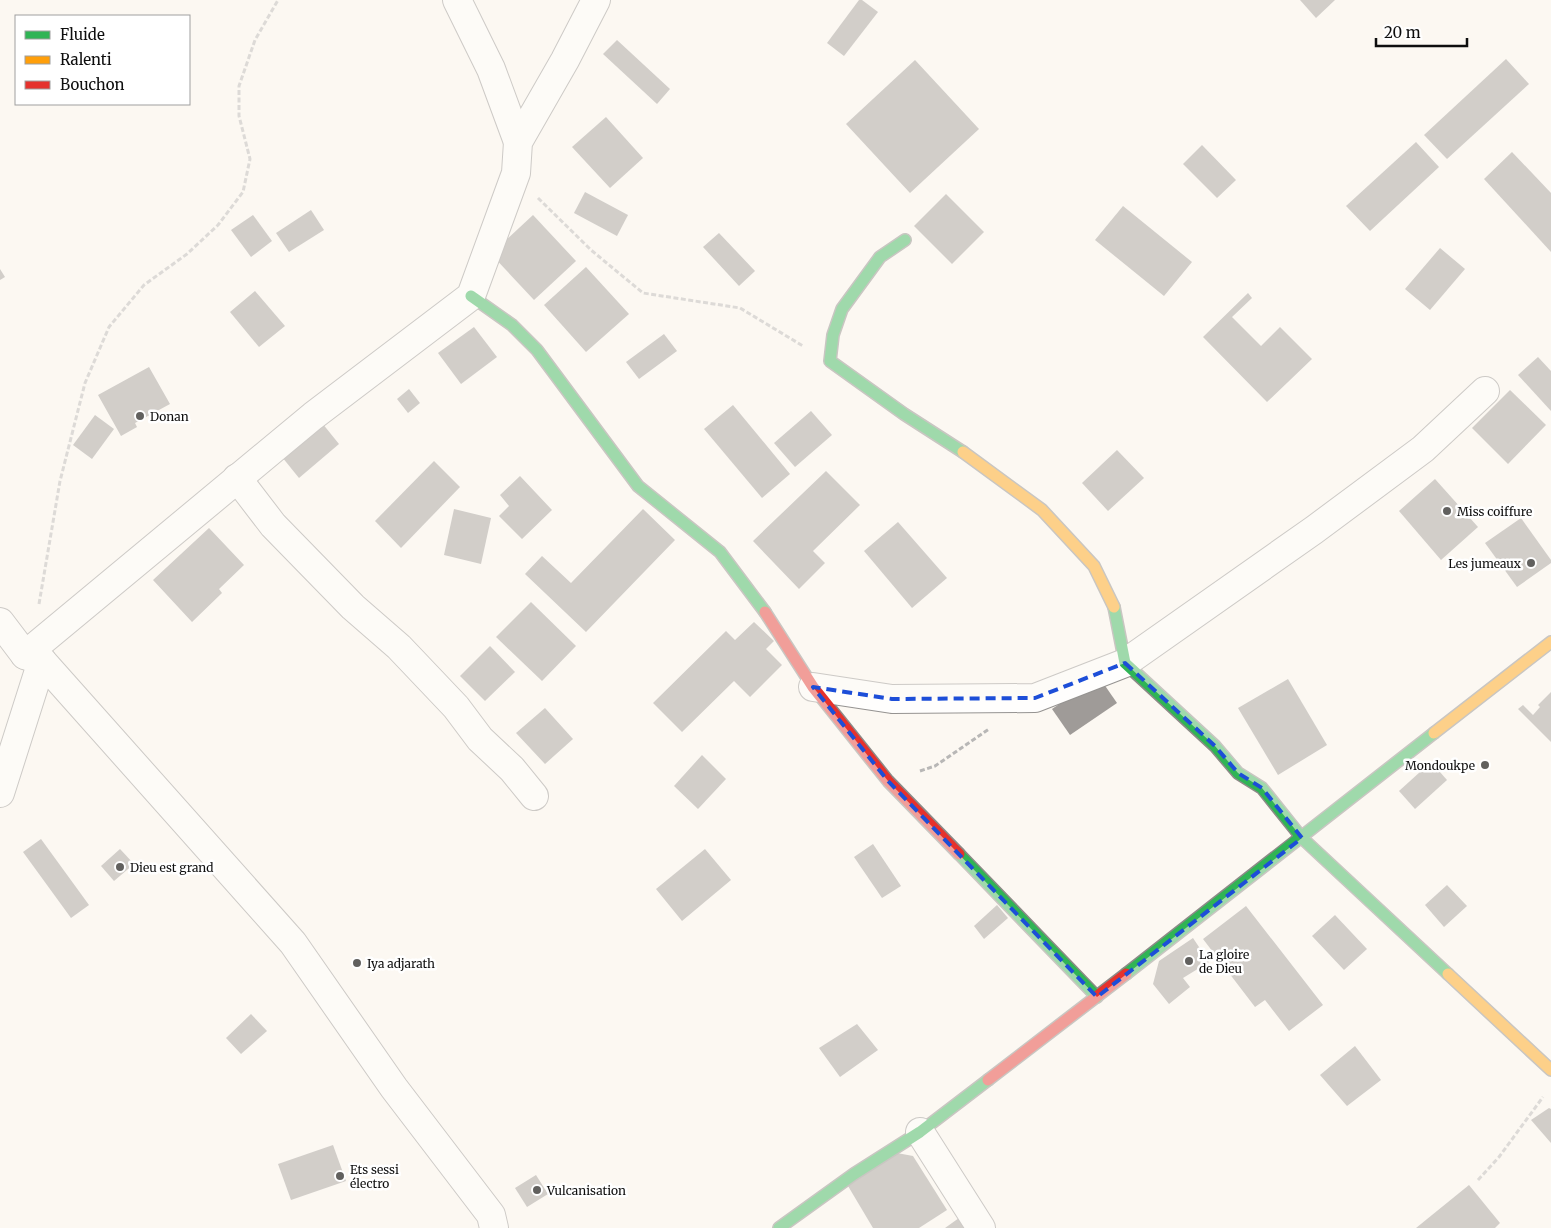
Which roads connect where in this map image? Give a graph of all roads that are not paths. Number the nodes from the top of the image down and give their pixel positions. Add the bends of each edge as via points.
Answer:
1 (457, 0) edge
2 (596, 0) edge
3 (518, 142) junction
4 (905, 240) dead end
5 (471, 296) junction
6 (1485, 391) dead end
7 (237, 478) junction
8 (0, 622) edge
9 (1551, 642) edge
10 (33, 655) junction
11 (1125, 663) junction
12 (813, 687) junction
13 (0, 793) edge
14 (534, 796) dead end
15 (1302, 838) junction
16 (1097, 997) junction
17 (1551, 1070) edge
18 (920, 1132) junction
19 (494, 1228) edge
20 (779, 1228) edge
21 (981, 1228) edge

1 - 3 street via 491,69
2 - 3 street via 566,60
3 - 5 street via 516,174
4 - 11 street via 880,257 842,309 833,335 830,361 1042,510 1094,566 1114,608
5 - 7 street
5 - 12 street via 512,325 537,350 638,486 720,552 768,614
6 - 11 street via 1423,448 1314,530
7 - 10 street
7 - 14 street via 273,525 353,607 399,647
8 - 10 street
9 - 15 street
10 - 13 street
10 - 19 street via 293,943 394,1088 491,1215
11 - 12 street via 1035,698 892,699
11 - 15 street via 1215,746 1238,773 1262,788
12 - 16 street via 888,781
15 - 16 street
15 - 17 street
16 - 18 street
18 - 20 street
18 - 21 street

